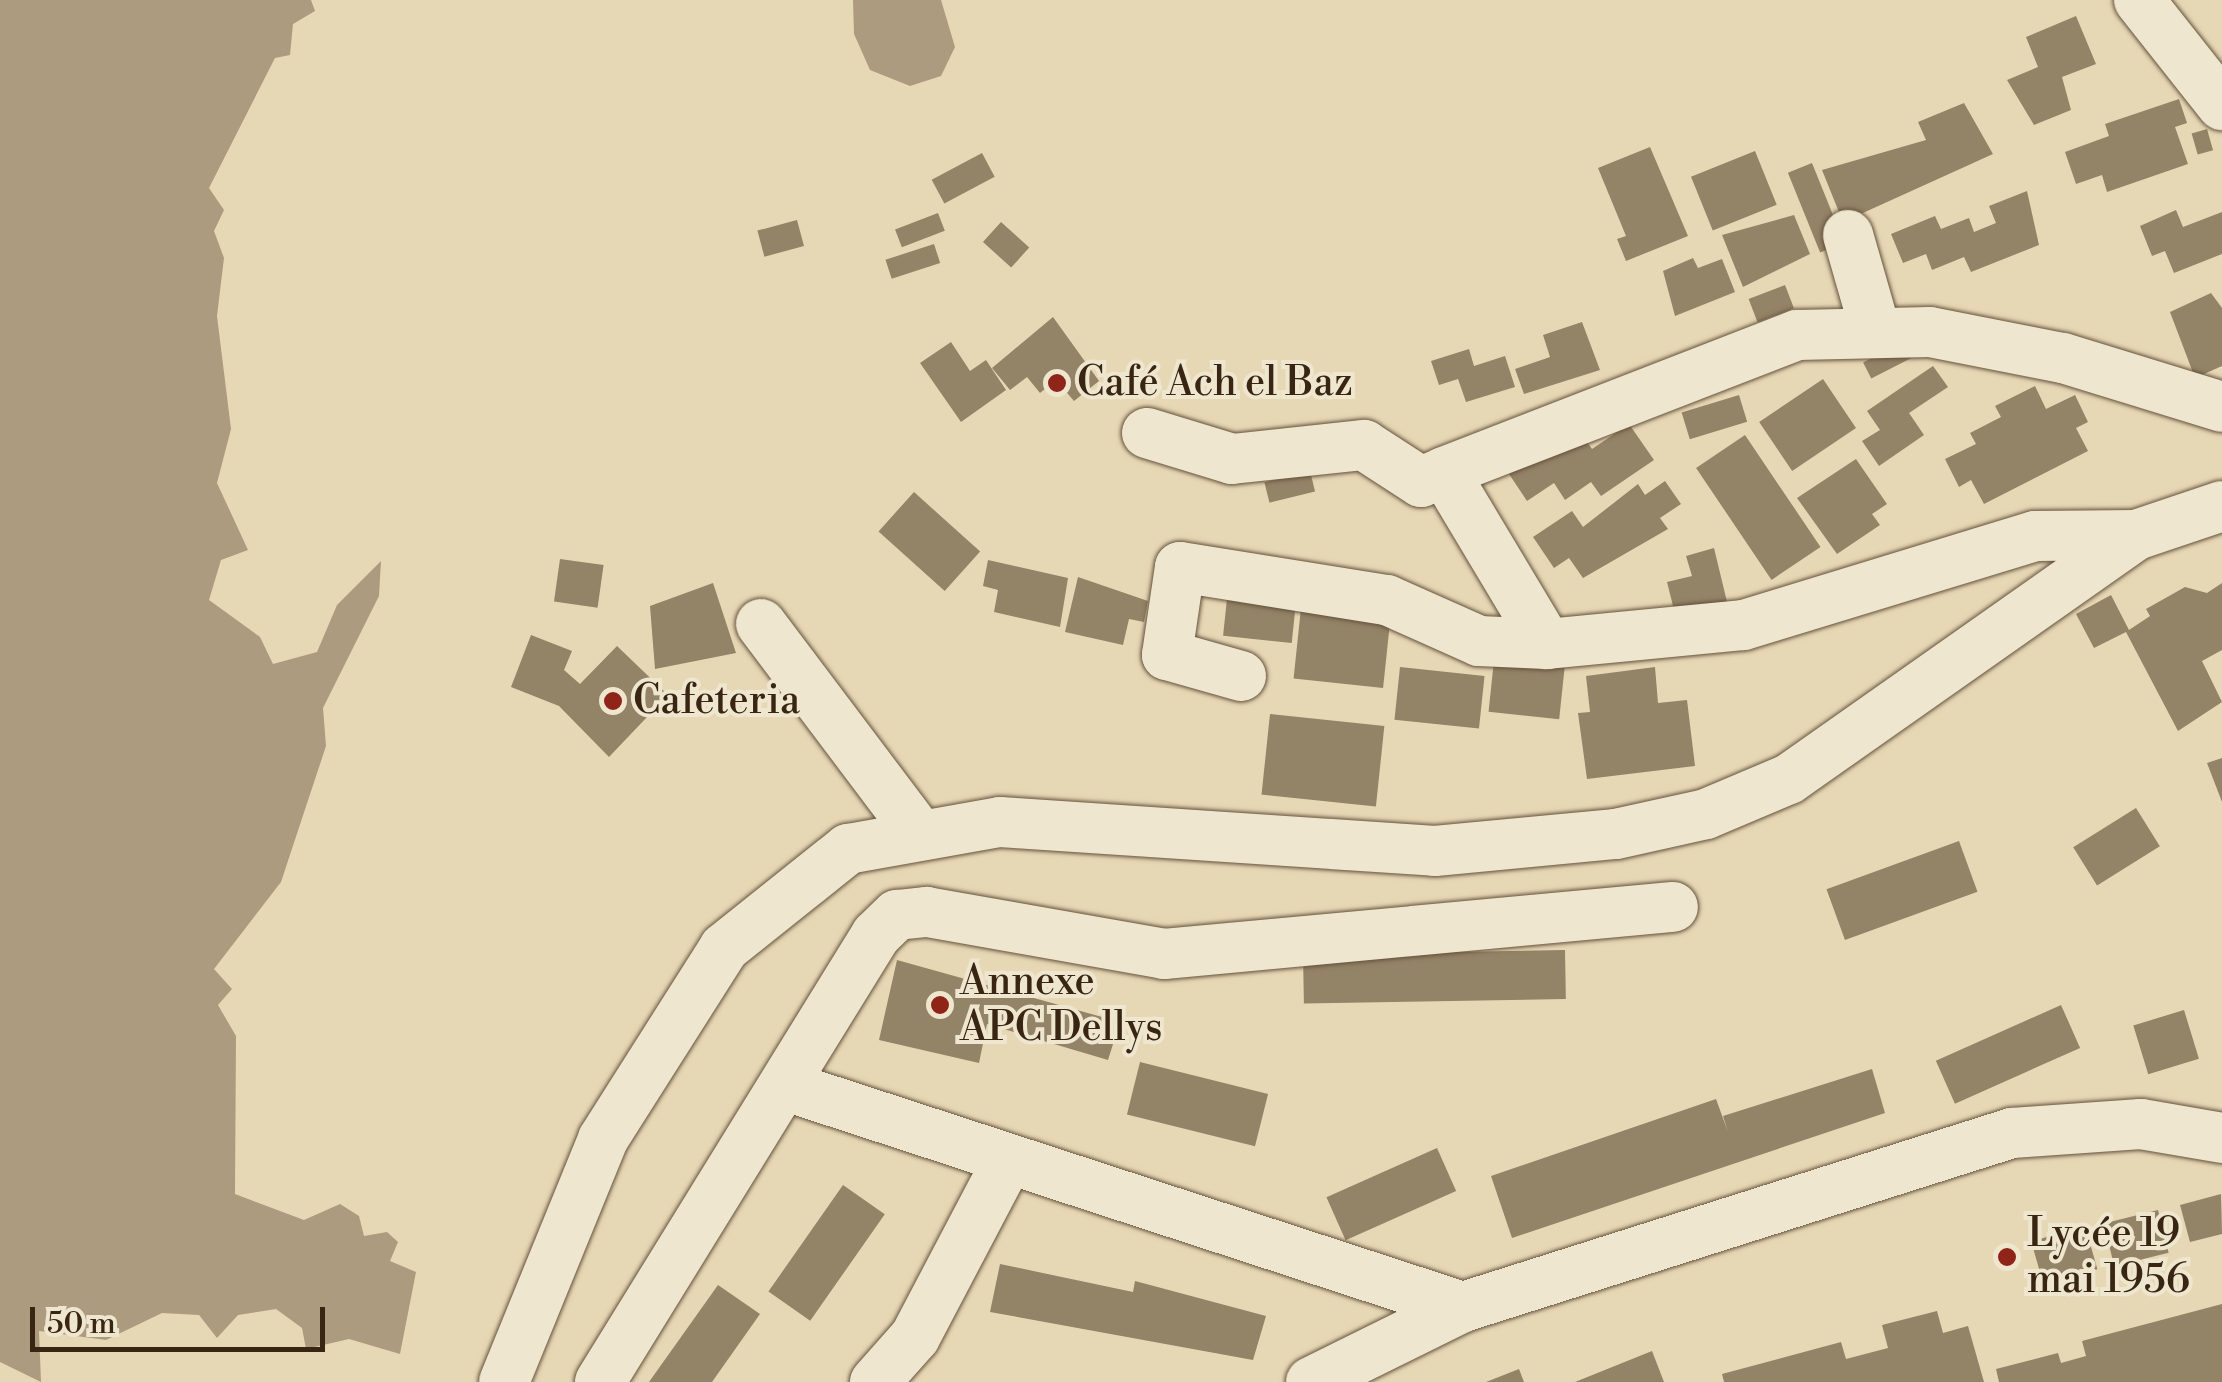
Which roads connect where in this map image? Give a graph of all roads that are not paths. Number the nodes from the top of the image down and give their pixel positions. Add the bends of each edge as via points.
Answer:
1 (2140, 0) edge
2 (2222, 105) edge
3 (1848, 234) dead end
4 (1875, 329) junction
5 (2222, 406) edge
6 (1146, 433) dead end
7 (1444, 472) junction
8 (2222, 506) edge
9 (2136, 535) junction
10 (761, 624) dead end
11 (1547, 644) junction
12 (1242, 676) dead end
13 (918, 832) junction
14 (1674, 907) dead end
15 (786, 1086) junction
16 (2222, 1138) edge
17 (1008, 1160) junction
18 (1463, 1307) junction
19 (504, 1382) edge
20 (600, 1382) edge
21 (875, 1382) edge
22 (1312, 1382) edge

1 - 2 street
3 - 4 street
4 - 5 street via 2063,358
4 - 7 street via 1797,334
6 - 7 street via 1232,458 1364,445 1422,482
7 - 11 street
8 - 9 street
9 - 11 street via 2035,536 1743,625
9 - 13 street via 1789,779 1706,814 1616,834 1435,851 1000,822
10 - 13 street
11 - 12 street via 1479,642 1387,600 1180,567 1166,655
13 - 19 street via 848,849 724,948 604,1139
14 - 15 street via 1164,954 907,912 876,935
15 - 17 street
15 - 20 street
16 - 18 street via 2141,1124 2012,1133
17 - 18 street
17 - 21 street via 915,1337
18 - 22 street

